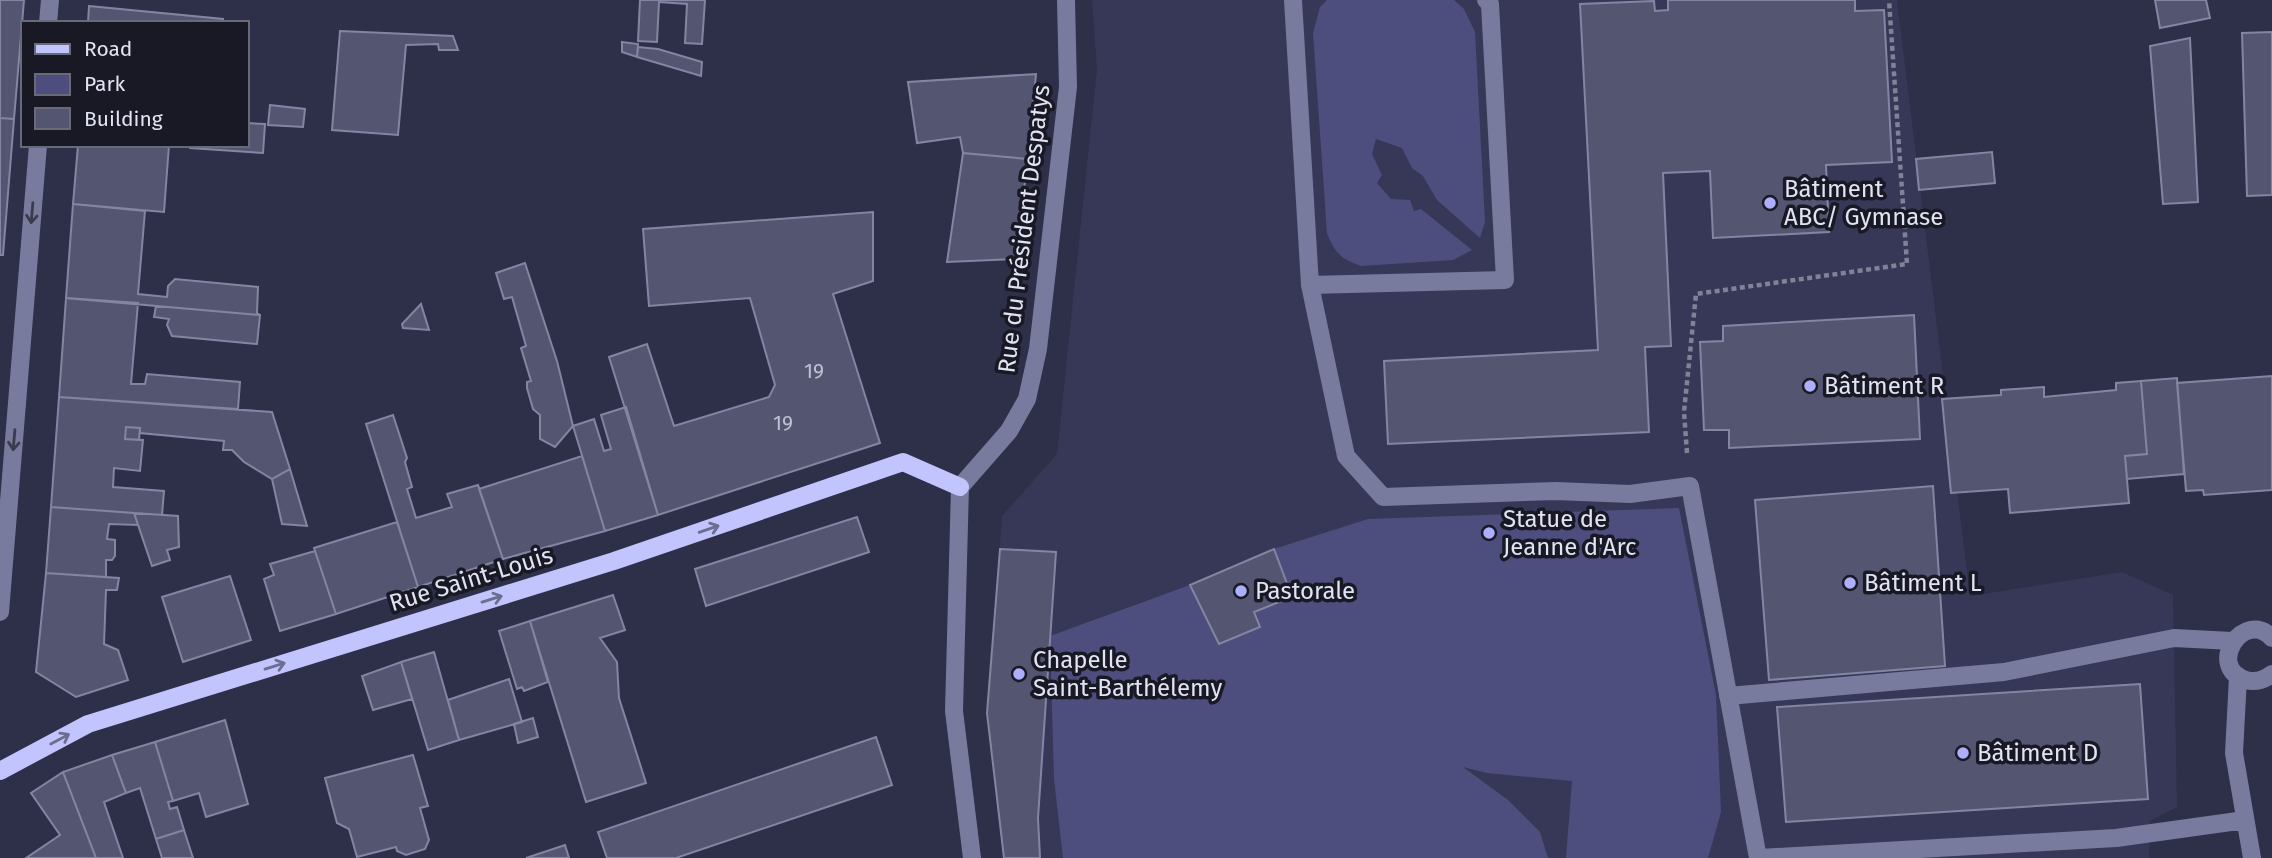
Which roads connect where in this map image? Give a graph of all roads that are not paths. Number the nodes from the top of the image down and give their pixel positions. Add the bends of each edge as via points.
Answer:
1 (50, 0) edge
2 (1066, 0) edge
3 (1293, 0) edge
4 (1486, 0) edge
5 (48, 21) edge
6 (38, 147) edge
7 (1310, 285) junction
8 (960, 487) junction
9 (0, 612) edge
10 (2272, 638) edge
11 (2232, 641) junction
12 (2272, 674) edge
13 (2238, 677) junction
14 (1728, 696) junction
15 (0, 771) edge
16 (2245, 820) junction
17 (972, 858) edge
18 (1759, 858) edge
19 (2252, 858) edge

1 - 5 street
2 - 8 street, Rue du Président Despatys via 1068,87 1030,387 1009,431
3 - 7 street
4 - 7 street via 1490,4 1505,280
6 -> 9 street
7 - 14 street via 1346,456 1383,497 1556,491 1630,494 1690,486
15 -> 8 main road, Rue Saint-Louis via 88,724 614,561 903,462
8 - 17 street via 954,711
10 - 11 street via 2256,629
11 - 13 street via 2227,653
11 - 14 street via 2174,638 1980,675
12 - 13 street via 2251,682
13 - 16 street via 2234,753
14 - 18 street
16 - 18 street via 2116,838
16 - 19 street

